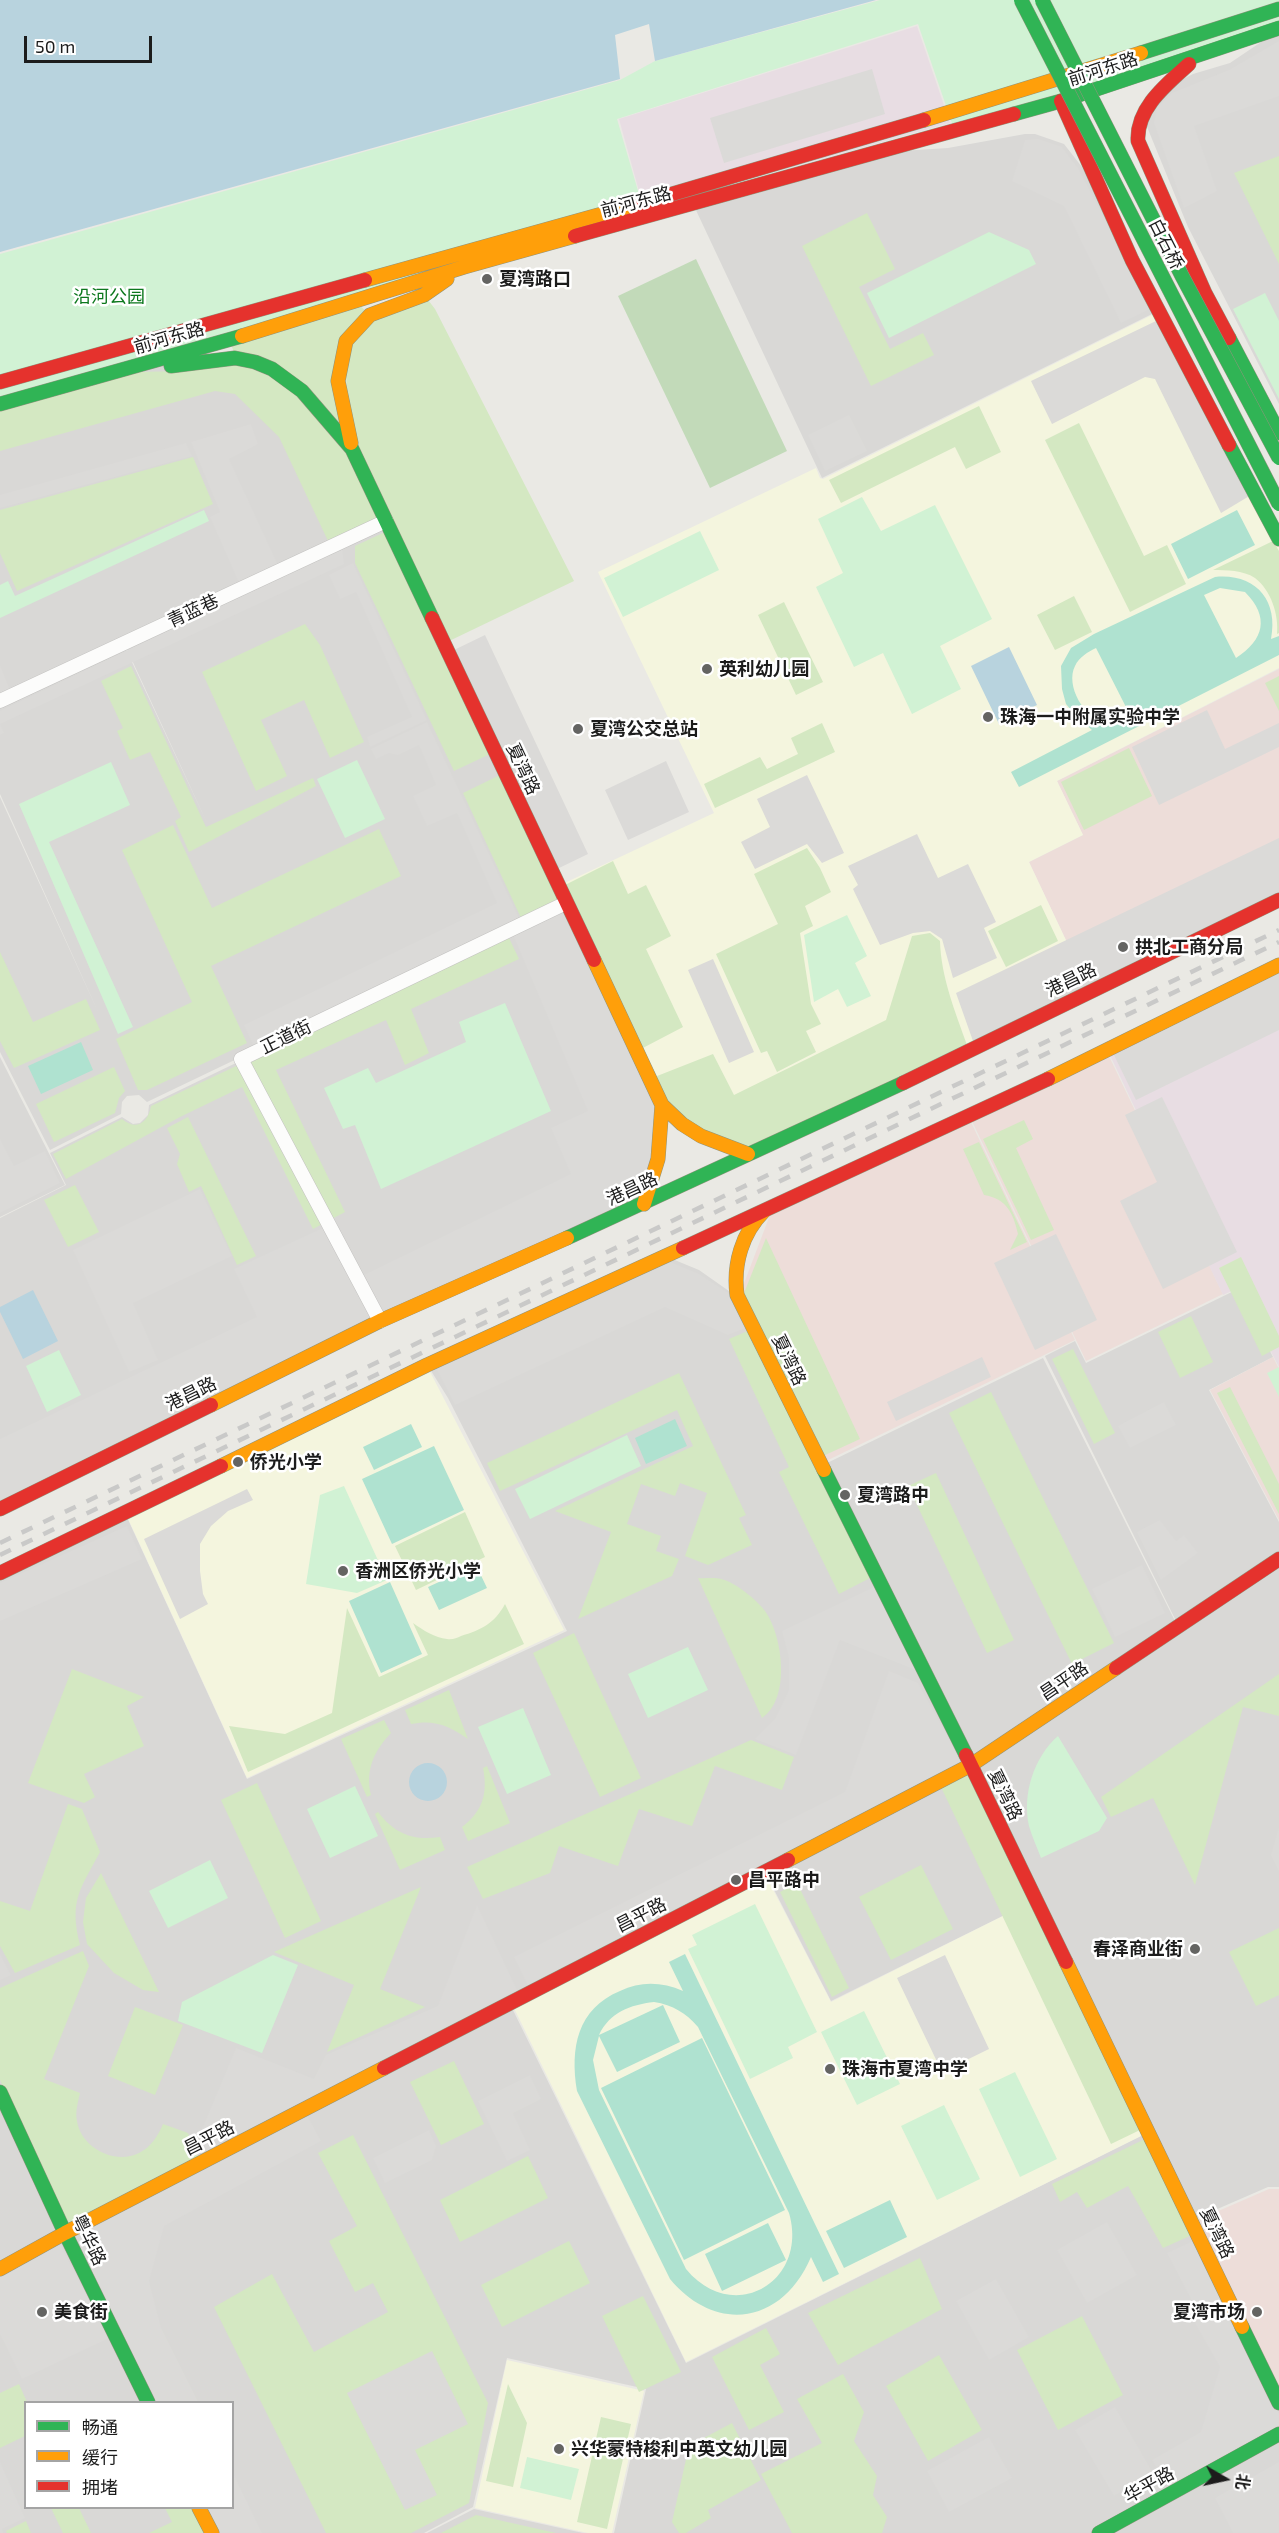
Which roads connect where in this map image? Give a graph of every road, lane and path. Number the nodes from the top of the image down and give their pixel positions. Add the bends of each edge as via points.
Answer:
1 (1021, 0) edge
2 (1042, 0) edge
3 (1279, 9) edge
4 (1279, 28) edge
5 (1197, 57) junction
6 (1062, 101) junction
7 (464, 267) junction
8 (138, 365) junction
9 (0, 382) edge
10 (0, 404) edge
11 (1279, 433) edge
12 (352, 449) junction
13 (1279, 458) edge
14 (1279, 504) edge
15 (386, 521) junction
16 (1279, 539) edge
17 (0, 701) edge
18 (1279, 900) edge
19 (567, 903) junction
20 (1279, 965) edge
21 (662, 1105) junction
22 (748, 1154) junction
23 (644, 1204) junction
24 (770, 1206) junction
25 (380, 1321) junction
26 (0, 1509) edge
27 (1279, 1559) edge
28 (0, 1573) edge
29 (971, 1765) junction
30 (0, 2092) edge
31 (65, 2233) junction
32 (0, 2269) edge
33 (147, 2401) edge
34 (1279, 2403) edge
35 (1279, 2434) edge
36 (200, 2509) edge
37 (212, 2533) edge
38 (1099, 2533) edge

1 - 14 main road, 白石桥, bridge
2 - 13 main road, 白石桥, bridge
3 - 9 main road, 前河东路 via 868,137
4 - 5 main road, 前河东路
5 - 6 main road, 前河东路
5 - 11 main road via 1162,88 1145,113 1137,136 1205,293
6 - 7 main road, 前河东路
6 - 16 main road via 1132,260
7 - 8 main road, 前河东路 via 295,321
7 - 12 main road via 424,295 370,315 346,341 338,381
8 - 10 main road, 前河东路
8 - 12 main road via 179,366 234,358 270,367 288,377 316,403
12 - 15 main road, 夏湾路
15 - 17 street, 青蓝巷
15 - 19 main road, 夏湾路
18 - 22 main road, 港昌路
19 - 21 main road, 夏湾路
19 - 25 street, 正道街 via 241,1059
20 - 24 main road via 1045,1081
21 - 22 main road via 689,1130
21 - 23 main road via 658,1159
22 - 23 main road, 港昌路
23 - 25 main road, 港昌路
24 - 28 main road via 427,1365
24 - 29 main road, 夏湾路 via 758,1216 744,1241 735,1278 738,1295
25 - 26 main road, 港昌路
27 - 29 main road, 昌平路
29 - 31 main road, 昌平路
29 - 34 main road, 夏湾路
30 - 31 main road, 粤华路
31 - 32 main road, 昌平路
31 - 33 main road, 粤华路
35 - 38 main road, 华平路
36 - 37 main road

